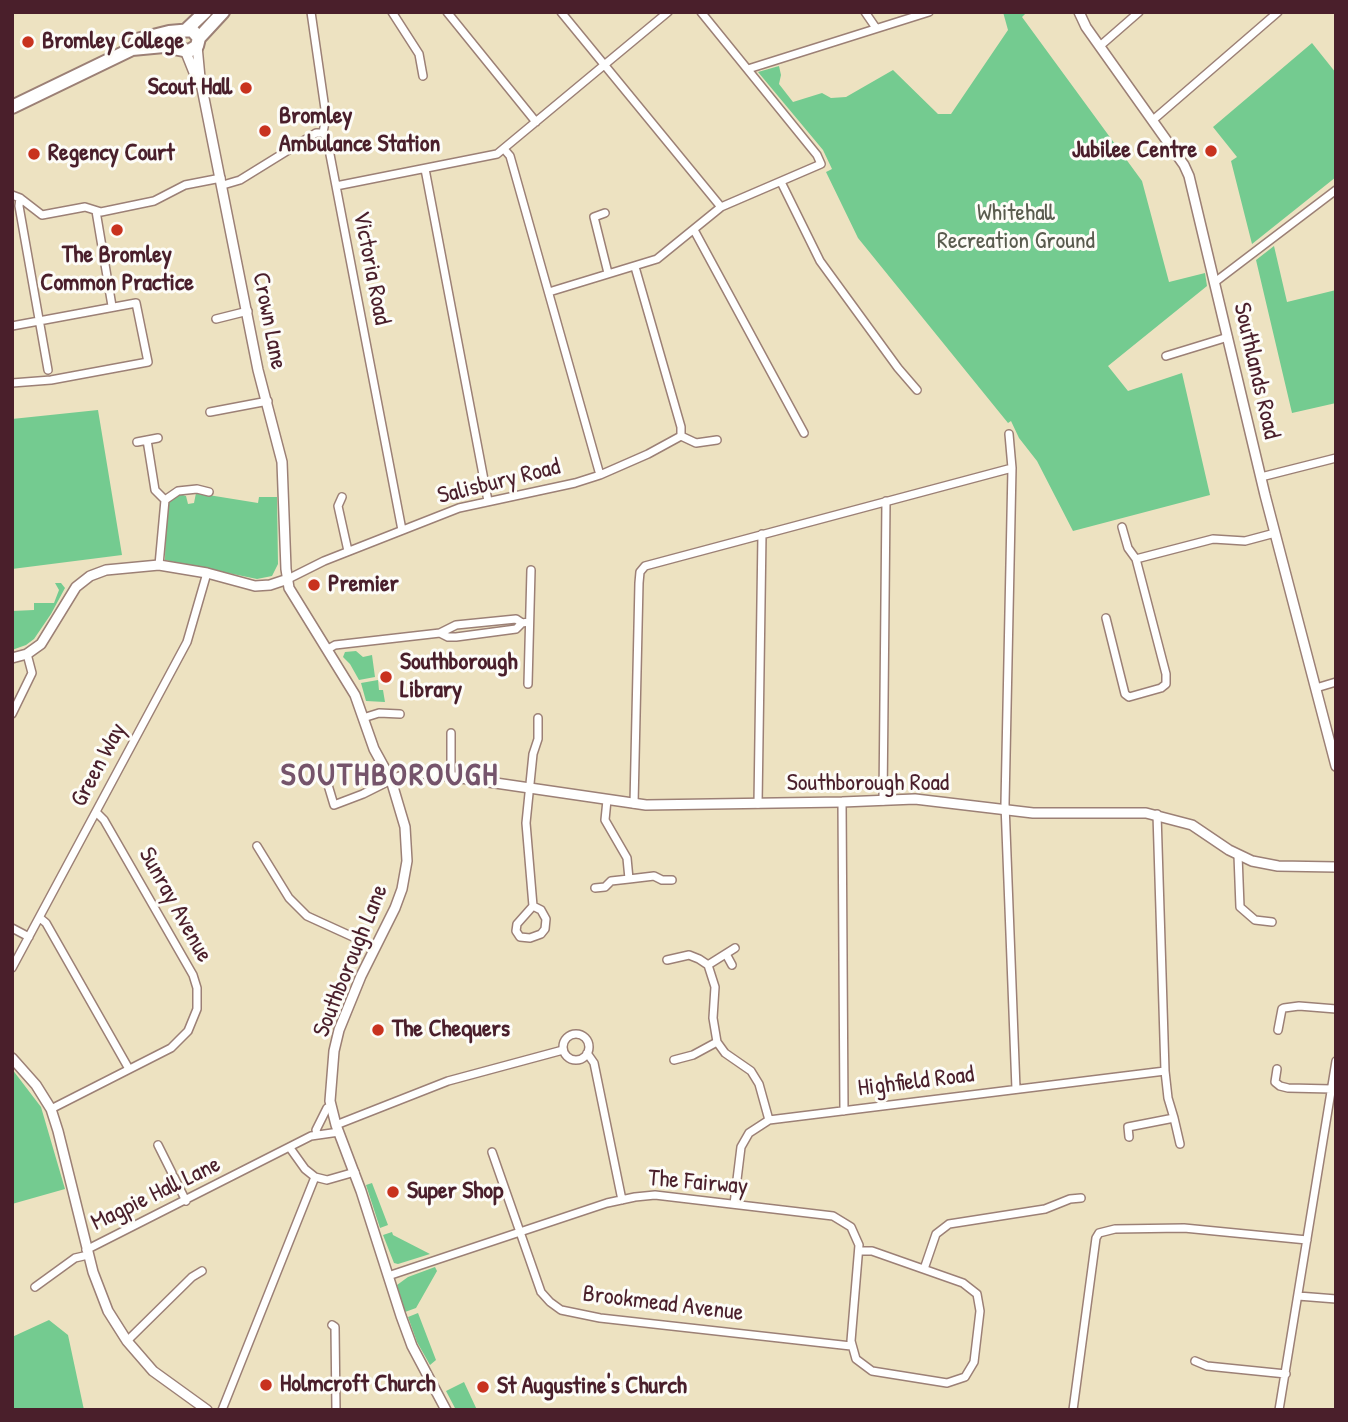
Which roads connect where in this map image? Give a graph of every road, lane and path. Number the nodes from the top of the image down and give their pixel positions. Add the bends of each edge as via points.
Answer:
1 (205, 12) edge
2 (223, 12) edge
3 (311, 12) edge
4 (392, 12) edge
5 (447, 12) edge
6 (561, 12) edge
7 (668, 12) edge
8 (701, 12) edge
9 (865, 12) edge
10 (929, 12) edge
11 (1079, 12) edge
12 (1139, 12) edge
13 (1278, 12) edge
14 (876, 27) junction
15 (184, 31) junction
16 (190, 45) junction
17 (1100, 46) junction
18 (132, 49) junction
19 (605, 65) junction
20 (748, 69) junction
21 (424, 76) dead end
22 (12, 107) edge
23 (1153, 120) junction
24 (536, 122) junction
25 (323, 133) junction
26 (504, 149) junction
27 (425, 169) junction
28 (222, 181) junction
29 (781, 182) junction
30 (336, 186) junction
31 (1336, 190) edge
32 (16, 196) edge
33 (721, 207) junction
34 (96, 211) junction
35 (605, 213) dead end
36 (694, 230) junction
37 (635, 267) junction
38 (608, 273) junction
39 (1215, 282) junction
40 (549, 292) junction
41 (112, 306) junction
42 (248, 311) junction
43 (216, 319) dead end
44 (39, 321) junction
45 (12, 326) edge
46 (1228, 337) junction
47 (1166, 356) dead end
48 (48, 370) dead end
49 (12, 383) edge
50 (917, 390) dead end
51 (268, 401) junction
52 (210, 412) dead end
53 (804, 433) dead end
54 (1010, 434) dead end
55 (681, 436) junction
56 (158, 438) dead end
57 (147, 440) junction
58 (717, 440) dead end
59 (137, 442) dead end
60 (1336, 458) edge
61 (1012, 468) junction
62 (600, 475) junction
63 (1261, 477) junction
64 (209, 492) dead end
65 (342, 497) dead end
66 (165, 500) junction
67 (488, 501) junction
68 (886, 501) junction
69 (1122, 527) dead end
70 (402, 530) junction
71 (1275, 533) junction
72 (762, 534) junction
73 (348, 551) junction
74 (1136, 559) junction
75 (159, 565) junction
76 (531, 570) dead end
77 (207, 573) junction
78 (288, 579) junction
79 (1106, 618) dead end
80 (525, 622) junction
81 (328, 649) junction
82 (27, 654) junction
83 (12, 658) edge
84 (1336, 682) edge
85 (528, 684) dead end
86 (1315, 688) junction
87 (12, 713) edge
88 (401, 714) dead end
89 (363, 718) junction
90 (538, 718) dead end
91 (452, 733) dead end
92 (1336, 766) edge
93 (451, 777) junction
94 (391, 780) junction
95 (328, 785) dead end
96 (531, 789) junction
97 (607, 800) junction
98 (883, 801) junction
99 (842, 802) junction
100 (634, 804) junction
101 (758, 804) junction
102 (1005, 810) junction
103 (96, 811) junction
104 (1157, 814) junction
105 (257, 846) dead end
106 (1238, 855) junction
107 (1336, 867) edge
108 (629, 879) junction
109 (672, 880) dead end
110 (595, 888) dead end
111 (533, 906) junction
112 (40, 918) junction
113 (1272, 922) dead end
114 (12, 928) edge
115 (29, 937) junction
116 (375, 947) junction
117 (735, 948) dead end
118 (726, 954) junction
119 (708, 965) junction
120 (732, 965) dead end
121 (674, 967) dead end
122 (12, 968) edge
123 (1336, 1009) edge
124 (1278, 1030) dead end
125 (717, 1042) junction
126 (563, 1050) junction
127 (587, 1053) junction
128 (12, 1058) edge
129 (674, 1060) dead end
130 (1336, 1061) edge
131 (129, 1069) junction
132 (1277, 1069) dead end
133 (1166, 1071) junction
134 (1016, 1089) junction
135 (1332, 1089) junction
136 (331, 1107) junction
137 (51, 1109) junction
138 (844, 1111) junction
139 (1174, 1118) junction
140 (769, 1120) junction
141 (1326, 1124) junction
142 (1336, 1124) edge
143 (337, 1128) junction
144 (317, 1134) junction
145 (1129, 1138) dead end
146 (1180, 1144) dead end
147 (158, 1146) dead end
148 (290, 1148) junction
149 (492, 1152) dead end
150 (355, 1172) junction
151 (316, 1177) junction
152 (1068, 1188) dead end
153 (1081, 1198) dead end
154 (1070, 1199) junction
155 (622, 1200) junction
156 (186, 1201) junction
157 (734, 1204) junction
158 (520, 1232) junction
159 (1307, 1240) junction
160 (859, 1251) junction
161 (87, 1252) junction
162 (924, 1269) junction
163 (202, 1271) dead end
164 (388, 1276) junction
165 (35, 1287) dead end
166 (1298, 1296) junction
167 (1336, 1299) edge
168 (332, 1325) dead end
169 (127, 1340) junction
170 (851, 1346) junction
171 (1195, 1361) dead end
172 (1286, 1374) junction
173 (207, 1410) edge
174 (222, 1410) edge
175 (336, 1410) edge
176 (446, 1410) edge
177 (1073, 1410) edge
178 (1279, 1410) edge

1 - 15 main road
2 - 16 main road
3 - 25 street, Victoria Road via 326,116
4 - 21 street via 419,54
5 - 24 street
6 - 19 street
7 - 19 street
8 - 20 street
9 - 14 street
10 - 14 street
11 - 17 street, Southlands Road
12 - 17 street
13 - 23 street
14 - 20 street
15 - 16 main road via 178,39
15 - 16 main road via 195,32
15 - 18 main road via 137,40
16 - 18 main road
16 - 28 street, Crown Lane
17 - 23 street, Southlands Road
18 - 22 main road
19 - 24 street
19 - 33 street
20 - 29 street via 821,164
23 - 39 street, Southlands Road via 1189,176
24 - 26 street
25 - 28 street via 240,180
25 - 30 street, Victoria Road
26 - 27 street via 489,157
26 - 40 street via 510,156
27 - 30 street
27 - 67 street
28 - 34 street via 185,185 154,201
28 - 42 street, Crown Lane
29 - 33 street
29 - 50 street via 820,261
30 - 70 street, Victoria Road
31 - 39 street
32 - 34 street via 41,215 85,208
32 - 44 street
33 - 36 street
34 - 41 street
35 - 38 street via 593,216
36 - 37 street via 662,257
36 - 53 street
37 - 38 street
37 - 55 street
38 - 40 street
39 - 46 street, Southlands Road
40 - 62 street
41 - 44 street
41 - 49 street via 136,303 148,362
42 - 43 street
42 - 51 street, Crown Lane
44 - 45 street
44 - 48 street
46 - 47 street
46 - 63 street, Southlands Road
51 - 52 street
51 - 78 street, Crown Lane via 282,462
54 - 61 street
55 - 58 street via 696,443
55 - 62 street, Salisbury Road
56 - 57 street
57 - 59 street
57 - 66 street via 155,490
60 - 63 street
61 - 68 street
61 - 102 street
62 - 67 street, Salisbury Road
63 - 71 street, Southlands Road
64 - 66 street via 178,491
65 - 73 street via 338,506
66 - 75 street
67 - 70 street, Salisbury Road
68 - 72 street
68 - 98 street
69 - 74 street
70 - 73 street, Salisbury Road
71 - 74 street via 1245,541 1213,539
71 - 86 street, Southlands Road
72 - 100 street via 648,564 640,572
72 - 101 street
73 - 78 street, Salisbury Road
74 - 79 street via 1166,684 1134,696 1125,694
75 - 77 street
75 - 82 street via 118,568 85,579 71,593 41,644
76 - 80 street
77 - 78 street via 255,586
77 - 103 street, Green Way via 187,642
78 - 81 street, Southborough Lane via 296,601
80 - 81 street via 516,629 456,637 440,633
80 - 85 street
81 - 89 street, Southborough Lane
82 - 83 street
82 - 87 street via 32,673
84 - 86 street
86 - 92 street, Southlands Road
88 - 89 street
89 - 94 street, Southborough Lane
90 - 96 street
91 - 93 street
93 - 94 street, Southborough Road via 417,773
93 - 96 street, Southborough Road
94 - 95 street via 334,805
94 - 116 street, Southborough Lane via 405,827 407,861 400,897
96 - 97 street, Southborough Road
96 - 111 street via 526,823
97 - 100 street, Southborough Road
97 - 108 street via 605,820 627,858
98 - 99 street, Southborough Road
98 - 102 street, Southborough Road via 930,800
99 - 101 street, Southborough Road
99 - 138 street
100 - 101 street, Southborough Road
102 - 104 street, Southborough Road
102 - 134 street
103 - 112 street, Green Way
103 - 131 street, Sunray Avenue via 197,988 195,1017 183,1038
104 - 106 street, Southborough Road via 1192,825
104 - 133 street
105 - 116 street via 289,898 307,916
106 - 107 street, Southborough Road via 1278,866
106 - 113 street via 1240,907 1255,920
108 - 109 street via 654,876
108 - 110 street
111 - 111 street via 546,919 545,929 541,934 520,937 517,924
112 - 115 street, Green Way
112 - 131 street
114 - 115 street
115 - 122 street, Green Way
116 - 136 street, Southborough Lane via 334,1051
117 - 118 street
118 - 119 street
118 - 120 street
119 - 121 street via 689,955 670,958
119 - 125 street via 715,986
123 - 124 street via 1282,1009
125 - 129 street
125 - 140 street via 725,1054 751,1071
126 - 127 street via 573,1060
126 - 127 street via 564,1041 576,1034 588,1041
126 - 143 street, Magpie Hall Lane via 448,1081
127 - 155 street via 594,1063
128 - 137 street, Magpie Hall Lane
130 - 135 street
131 - 137 street, Sunray Avenue
132 - 135 street via 1275,1082 1280,1086
133 - 134 street, Highfield Road
133 - 139 street
134 - 138 street, Highfield Road
135 - 141 street
136 - 143 street, Southborough Lane
136 - 144 street
137 - 161 street, Magpie Hall Lane
138 - 140 street, Highfield Road
139 - 145 street via 1128,1127
139 - 146 street
140 - 157 street via 749,1133 741,1147
141 - 142 street
141 - 159 street
143 - 144 street, Magpie Hall Lane
143 - 150 street, Southborough Lane
144 - 148 street, Magpie Hall Lane
147 - 156 street
148 - 151 street
148 - 156 street, Magpie Hall Lane
149 - 158 street, Brookmead Avenue
150 - 151 street via 327,1180
150 - 164 street, Southborough Lane
151 - 174 street
152 - 154 street
153 - 154 street
154 - 162 street via 1045,1209 949,1224 936,1234
155 - 157 street, The Fairway via 655,1195
155 - 158 street, The Fairway
156 - 161 street, Magpie Hall Lane
157 - 160 street, The Fairway via 840,1219 851,1227
158 - 164 street, The Fairway
158 - 170 street, Brookmead Avenue via 541,1292 561,1310
159 - 166 street
159 - 177 street via 1184,1228 1099,1233
160 - 162 street
160 - 170 street
161 - 165 street, Magpie Hall Lane
161 - 169 street via 108,1311
162 - 170 street via 968,1286 979,1299 974,1362 965,1377 947,1383 873,1371 860,1364
163 - 169 street
164 - 176 street, Southborough Lane via 412,1346
166 - 167 street
166 - 172 street
168 - 175 street
169 - 173 street via 163,1380
171 - 172 street
172 - 178 street

